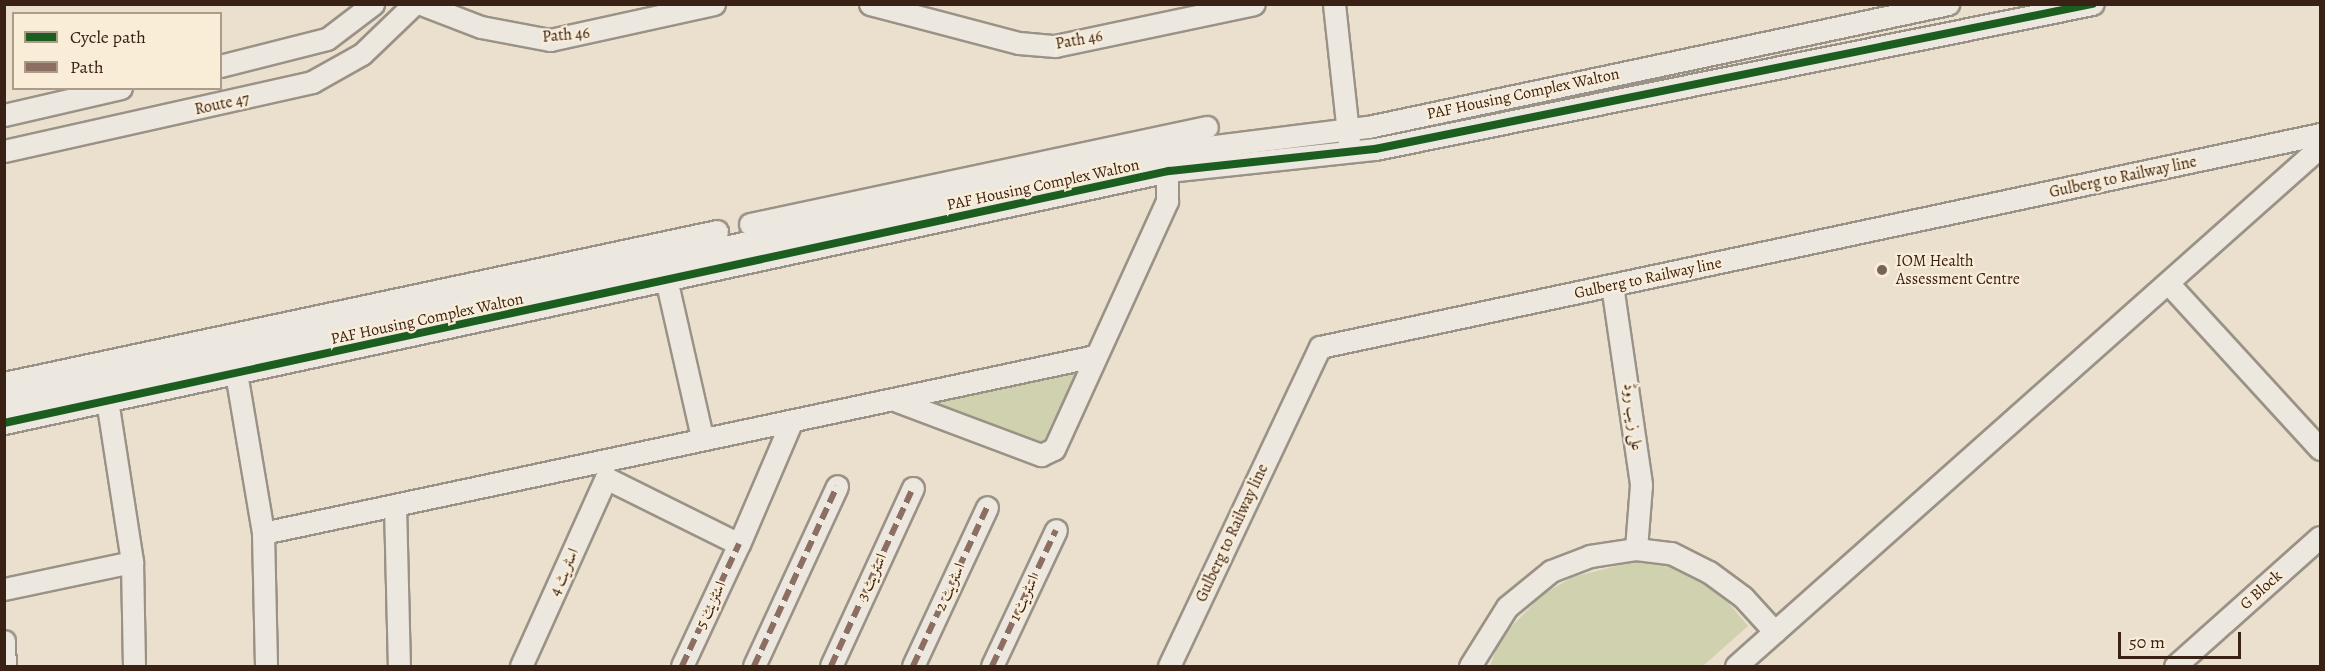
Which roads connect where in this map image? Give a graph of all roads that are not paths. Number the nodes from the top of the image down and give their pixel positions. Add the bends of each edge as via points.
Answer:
1 (373, 4) edge
2 (414, 4) edge
3 (421, 4) edge
4 (714, 4) edge
5 (870, 4) edge
6 (1254, 4) edge
7 (1334, 4) edge
8 (1948, 4) edge
9 (2092, 4) edge
10 (222, 65) edge
11 (112, 90) edge
12 (4, 115) edge
13 (1207, 127) dead end
14 (1349, 129) junction
15 (2320, 134) edge
16 (2320, 147) edge
17 (4, 151) edge
18 (1350, 152) junction
19 (1166, 153) junction
20 (667, 283) junction
21 (2168, 283) junction
22 (1612, 285) junction
23 (223, 356) junction
24 (1095, 356) junction
25 (4, 383) edge
26 (106, 390) junction
27 (897, 401) junction
28 (4, 402) edge
29 (4, 423) edge
30 (790, 425) junction
31 (702, 438) junction
32 (2320, 449) edge
33 (605, 469) junction
34 (837, 486) dead end
35 (913, 488) dead end
36 (395, 505) junction
37 (987, 507) dead end
38 (1056, 530) dead end
39 (263, 533) junction
40 (2320, 537) edge
41 (739, 544) junction
42 (1636, 549) junction
43 (132, 562) junction
44 (4, 589) edge
45 (1775, 632) junction
46 (4, 641) edge
47 (5, 666) edge
48 (134, 666) edge
49 (266, 666) edge
50 (399, 666) edge
51 (521, 666) edge
52 (682, 666) edge
53 (754, 666) edge
54 (831, 666) edge
55 (913, 666) edge
56 (992, 666) edge
57 (1171, 666) edge
58 (1470, 666) edge
59 (1736, 666) edge
60 (2175, 666) edge

1 - 10 street via 327,39
2 - 17 street, Route 47 via 362,54 312,82
3 - 4 street, Path 46 via 481,27 550,40
5 - 6 street, Path 46 via 1019,44 1055,46
7 - 14 street
8 - 14 street, PAF Housing Complex Walton
9 - 18 street, PAF Housing Complex Walton via 1567,114
11 - 12 street
13 - 19 street
14 - 18 street
14 - 19 street, PAF Housing Complex Walton
15 - 22 street, Gulberg to Railway line
16 - 21 street
18 - 19 street, PAF Housing Complex Walton
19 - 20 street, PAF Housing Complex Walton
19 - 23 street, PAF Housing Complex Walton
19 - 24 street via 1167,201
20 - 23 street, PAF Housing Complex Walton
20 - 31 street
21 - 32 street
21 - 45 street
22 - 42 street, علی زیب روڈ via 1641,485
22 - 57 street, Gulberg to Railway line via 1320,347
23 - 25 street
23 - 26 street, PAF Housing Complex Walton
23 - 26 street, PAF Housing Complex Walton
23 - 39 street
24 - 27 street
24 - 27 street via 1046,456
26 - 28 street, PAF Housing Complex Walton
26 - 29 street, PAF Housing Complex Walton
26 - 43 street
27 - 30 street
30 - 31 street
30 - 41 street, اسٹریٹ 5
31 - 33 street
33 - 36 street
33 - 41 street
33 - 51 street, اسٹریٹ 4
34 - 53 street
35 - 54 street, اسٹریٹ 3
36 - 39 street
36 - 50 street
37 - 55 street, اسٹریٹ 2
38 - 56 street, اسٹریٹ 1
39 - 49 street
40 - 60 street, G Block
41 - 52 street, اسٹریٹ 5
42 - 45 street via 1671,554 1709,572 1743,597
42 - 58 street via 1590,556 1551,572 1507,607
43 - 44 street
43 - 48 street
45 - 59 street
46 - 47 street

